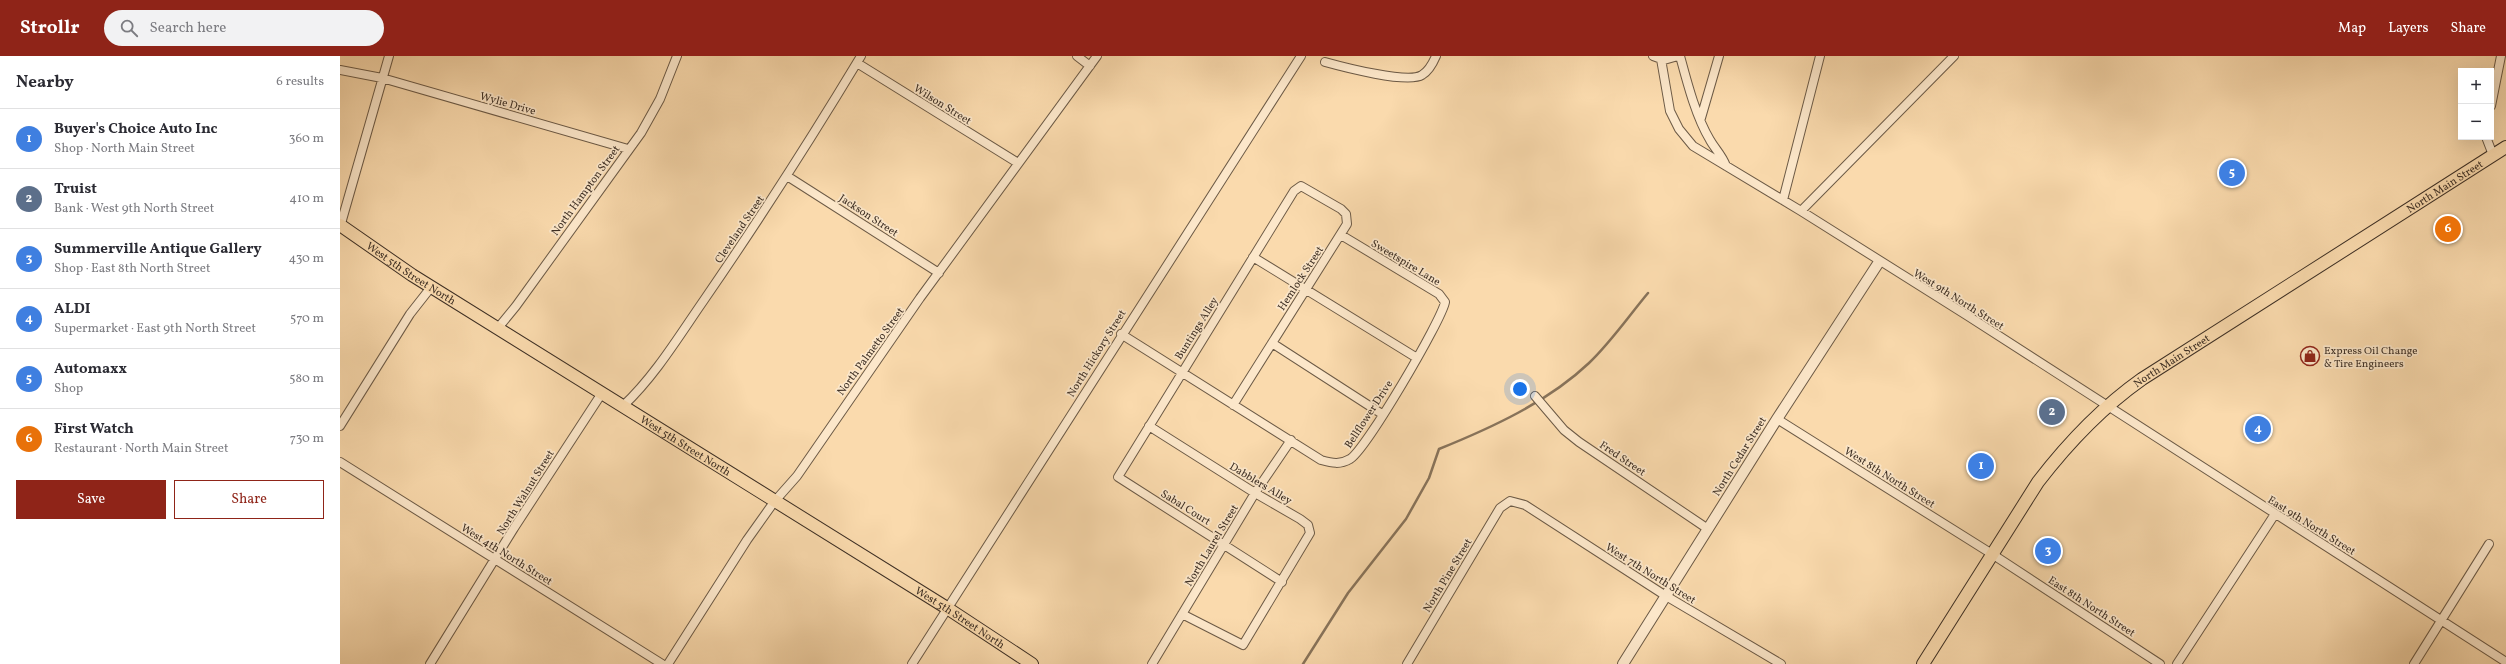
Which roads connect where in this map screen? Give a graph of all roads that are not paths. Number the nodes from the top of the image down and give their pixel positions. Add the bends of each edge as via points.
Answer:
1 (389, 56) edge
2 (677, 56) edge
3 (1077, 56) edge
4 (1097, 56) edge
5 (1301, 56) edge
6 (1436, 56) edge
7 (1679, 56) edge
8 (1719, 56) edge
9 (1820, 56) edge
10 (1954, 56) edge
11 (2501, 56) edge
12 (1657, 58) edge
13 (859, 59) edge
14 (1326, 62) dead end
15 (1090, 66) junction
16 (340, 70) edge
17 (382, 78) junction
18 (2491, 104) edge
19 (1701, 118) junction
20 (1709, 140) junction
21 (2487, 140) edge
22 (2506, 147) edge
23 (628, 149) junction
24 (1698, 150) junction
25 (2493, 155) junction
26 (1018, 163) junction
27 (1726, 166) junction
28 (788, 176) junction
29 (1294, 191) joint
30 (1783, 200) junction
31 (1801, 211) junction
32 (340, 226) edge
33 (1341, 235) junction
34 (1253, 256) junction
35 (1879, 262) junction
36 (939, 273) junction
37 (432, 286) junction
38 (1306, 290) junction
39 (498, 328) junction
40 (1121, 334) junction
41 (1272, 343) junction
42 (1417, 358) junction
43 (1181, 373) junction
44 (602, 393) junction
45 (1535, 396) dead end
46 (1233, 404) junction
47 (623, 406) junction
48 (2106, 406) junction
49 (1382, 414) junction
50 (1776, 419) junction
51 (340, 426) edge
52 (1149, 426) junction
53 (1291, 440) junction
54 (340, 462) edge
55 (1118, 478) joint
56 (1255, 494) junction
57 (1510, 501) joint
58 (774, 502) junction
59 (2275, 514) junction
60 (1708, 529) junction
61 (2489, 544) dead end
62 (1224, 545) junction
63 (1992, 554) junction
64 (495, 558) junction
65 (1282, 582) junction
66 (1666, 596) junction
67 (947, 608) junction
68 (1182, 614) junction
69 (2442, 620) junction
70 (2506, 662) edge
71 (430, 664) edge
72 (662, 664) edge
73 (668, 664) edge
74 (912, 664) edge
75 (1032, 664) edge
76 (1152, 664) edge
77 (1407, 664) edge
78 (1623, 664) edge
79 (1781, 664) edge
80 (1923, 664) edge
81 (2160, 664) edge
82 (2177, 664) edge
83 (2414, 664) edge

1 - 17 street
2 - 23 street, North Hampton Street via 660,99 641,133
3 - 15 street
4 - 15 street, North Palmetto Street
5 - 40 street, North Hickory Street
6 - 14 street via 1428,71 1421,76 1410,78 1362,72
7 - 12 street via 1672,59
7 - 19 street, West 9th North Street
8 - 19 street
9 - 30 street
10 - 31 street
11 - 18 street
12 - 24 street, West 9th North Street via 1670,110 1678,129
13 - 26 street, Wilson Street
13 - 28 street, Cleveland Street
15 - 26 street, North Palmetto Street
16 - 17 street, Wylie Drive
17 - 23 street, Wylie Drive
17 - 32 street
19 - 20 street, West 9th North Street
20 - 24 street
20 - 27 street, West 9th North Street via 1723,157
21 - 25 street
22 - 25 main road, North Main Street
23 - 39 street, North Hampton Street
24 - 27 street, West 9th North Street
25 - 48 main road, North Main Street via 2142,379
26 - 36 street, North Palmetto Street
27 - 30 street, West 9th North Street
28 - 36 street, Jackson Street
28 - 47 street, Cleveland Street via 657,367
29 - 33 street, Hemlock Street via 1301,186 1341,209 1346,214 1347,224
29 - 34 street, Buntings Alley
30 - 31 street, West 9th North Street
31 - 35 street, West 9th North Street
32 - 37 main road, West 5th Street North
33 - 38 street, Hemlock Street
33 - 42 street, Sweetspire Lane via 1443,298 1444,309 1440,319
34 - 38 street
34 - 43 street, Buntings Alley
35 - 48 street, West 9th North Street via 1968,316
35 - 50 street, North Cedar Street
36 - 58 street, North Palmetto Street via 797,476
37 - 39 main road, West 5th Street North
37 - 51 street via 410,314
38 - 41 street, Hemlock Street
38 - 42 street
39 - 44 main road, West 5th Street North
40 - 43 street, Bellflower Drive
40 - 67 street, North Hickory Street
41 - 46 street, Hemlock Street
41 - 49 street
42 - 49 street, Bellflower Drive
43 - 46 street, Bellflower Drive
43 - 52 street, Buntings Alley
44 - 47 main road, West 5th Street North
44 - 64 street, North Walnut Street
45 - 60 street, Fred Street via 1564,430 1579,442
46 - 53 street, Bellflower Drive
47 - 58 main road, West 5th Street North
48 - 59 street, East 9th North Street
48 - 63 main road, North Main Street via 2056,458
49 - 53 street, Bellflower Drive via 1366,441 1351,459 1335,464 1321,460
50 - 60 street, North Cedar Street
50 - 63 street, West 8th North Street
52 - 55 street, Buntings Alley
52 - 56 street, Dabblers Alley
53 - 56 street, North Laurel Street
54 - 64 street, West 4th North Street
55 - 62 street, Sabal Court
56 - 62 street, North Laurel Street
56 - 65 street, Dabblers Alley via 1308,525 1310,533
57 - 66 street, West 7th North Street via 1525,505
57 - 77 street, North Pine Street via 1500,508
58 - 67 main road, West 5th Street North
58 - 73 street, North Palmetto Street
59 - 69 street, East 9th North Street
59 - 82 street
60 - 66 street, North Cedar Street
61 - 69 street
62 - 65 street, Sabal Court
62 - 68 street, North Laurel Street
63 - 80 main road, North Main Street
63 - 81 street, East 8th North Street
64 - 71 street, North Walnut Street
64 - 72 street, West 4th North Street
65 - 68 street, Dabblers Alley via 1243,645
66 - 78 street, North Cedar Street
66 - 79 street, West 7th North Street
67 - 74 street, North Hickory Street
67 - 75 main road, West 5th Street North
68 - 76 street, North Laurel Street
69 - 70 street, East 9th North Street
69 - 83 street

